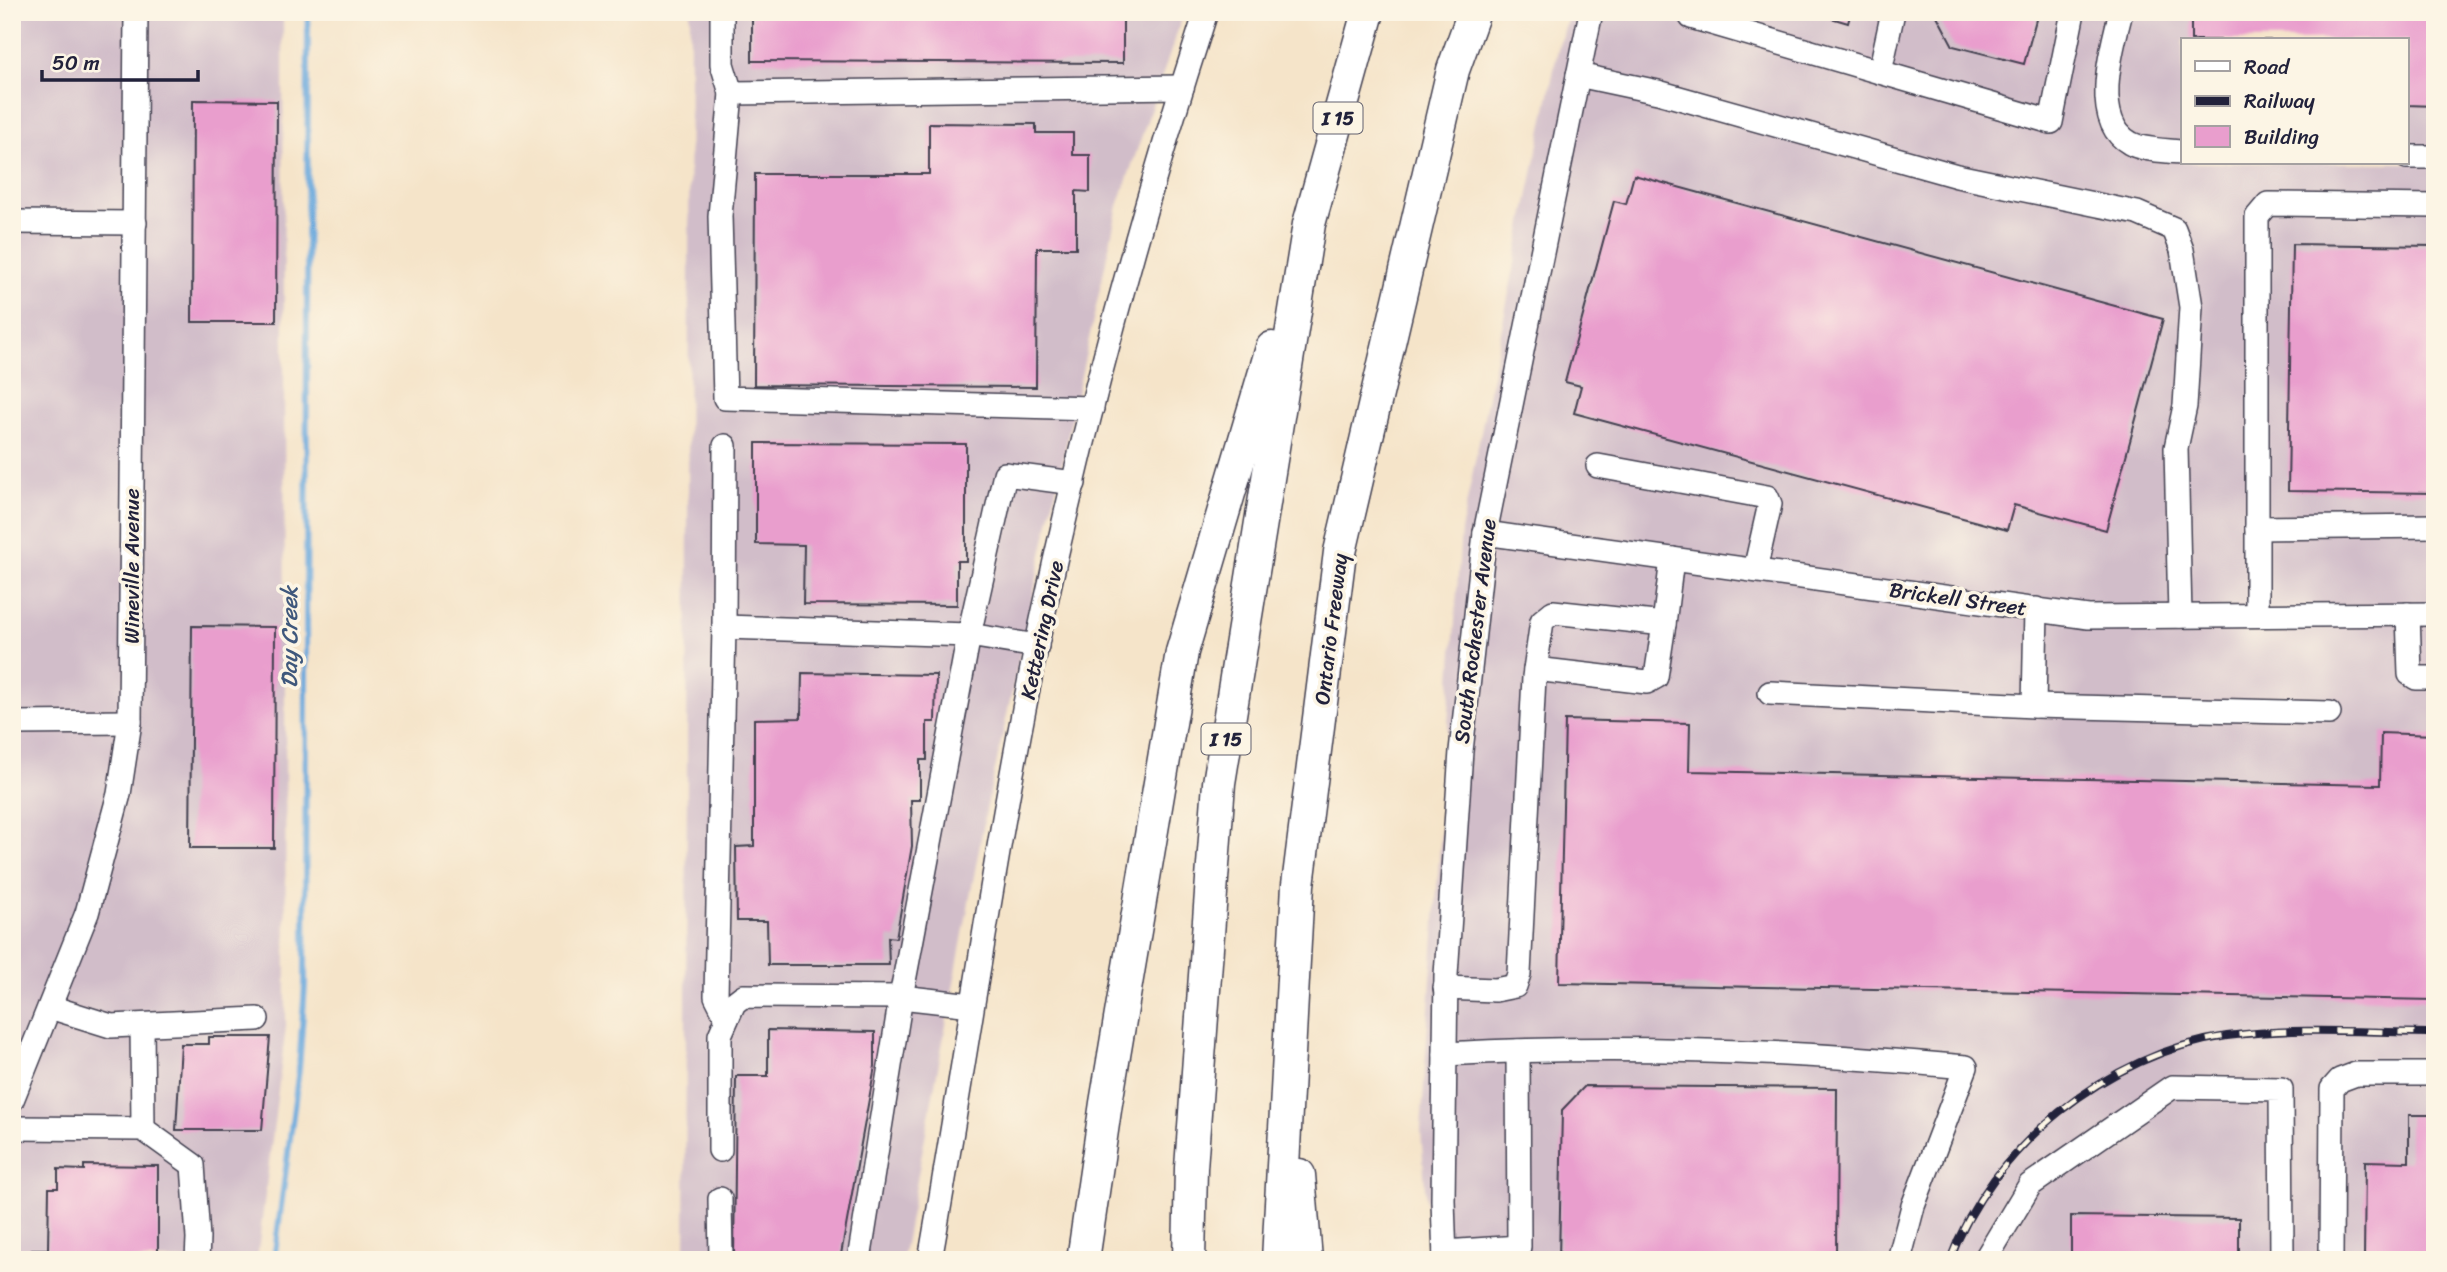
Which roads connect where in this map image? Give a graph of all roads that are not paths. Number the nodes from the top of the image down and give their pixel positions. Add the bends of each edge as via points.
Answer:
1 (136, 12) edge
2 (722, 12) edge
3 (1206, 12) edge
4 (1368, 12) edge
5 (1474, 12) edge
6 (1591, 12) edge
7 (1688, 12) edge
8 (1893, 12) edge
9 (2073, 12) edge
10 (2121, 12) edge
11 (1880, 72) junction
12 (1578, 75) junction
13 (1182, 87) junction
14 (731, 93) junction
15 (2181, 152) edge
16 (2408, 157) edge
17 (2435, 157) edge
18 (2435, 206) edge
19 (12, 222) edge
20 (135, 223) junction
21 (1309, 224) junction
22 (1092, 408) junction
23 (725, 446) dead end
24 (1598, 466) dead end
25 (1074, 483) junction
26 (2435, 526) edge
27 (2257, 528) junction
28 (1485, 533) junction
29 (1672, 559) junction
30 (1755, 570) junction
31 (2036, 609) junction
32 (2408, 614) junction
33 (2435, 614) edge
34 (2180, 615) junction
35 (2257, 615) junction
36 (1664, 624) junction
37 (724, 627) junction
38 (969, 635) junction
39 (1037, 646) junction
40 (1535, 669) junction
41 (2435, 678) edge
42 (1770, 693) dead end
43 (2034, 706) junction
44 (2329, 713) dead end
45 (130, 722) junction
46 (12, 723) edge
47 (1446, 988) junction
48 (901, 997) junction
49 (972, 1005) junction
50 (50, 1007) junction
51 (727, 1018) junction
52 (257, 1019) dead end
53 (142, 1025) junction
54 (1289, 1048) junction
55 (1518, 1051) junction
56 (1445, 1054) junction
57 (2435, 1074) edge
58 (12, 1100) edge
59 (12, 1128) edge
60 (143, 1129) junction
61 (720, 1150) dead end
62 (720, 1199) dead end
63 (1092, 1212) junction
64 (1445, 1256) edge
65 (197, 1260) edge
66 (721, 1260) edge
67 (859, 1260) edge
68 (930, 1260) edge
69 (1083, 1260) edge
70 (1089, 1260) edge
71 (1189, 1260) edge
72 (1278, 1260) edge
73 (1306, 1260) edge
74 (1899, 1260) edge
75 (1985, 1260) edge
76 (2282, 1260) edge
77 (2331, 1260) edge

1 - 20 street, Wineville Avenue
2 - 14 street via 722,64
3 - 13 street, Kettering Drive
4 - 21 highway, I 15
5 - 54 highway, Ontario Freeway via 1453,70 1339,552 1298,885
6 - 12 street, South Rochester Avenue
7 - 11 street via 1691,18
8 - 11 street
9 - 11 street via 2051,122
10 - 15 street via 2105,95 2110,120 2131,144
12 - 28 street, South Rochester Avenue
12 - 34 street via 1658,92 1957,176 2137,213 2174,229 2191,307 2185,406 2176,448
13 - 14 street
13 - 22 street, Kettering Drive
14 - 22 street via 720,216 725,398
16 - 17 street
18 - 27 street via 2268,204 2257,217
19 - 20 street
20 - 45 street, Wineville Avenue
21 - 63 highway via 1182,652
21 - 71 highway, I 15 via 1219,783 1191,1168
22 - 25 street, Kettering Drive
23 - 37 street
24 - 30 street via 1767,496 1770,505
25 - 38 street via 1005,474
25 - 39 street, Kettering Drive
26 - 27 street
27 - 35 street
28 - 29 street, Brickell Street
28 - 47 street, South Rochester Avenue via 1461,751
29 - 30 street, Brickell Street
29 - 36 street
30 - 31 street, Brickell Street
31 - 34 street, Brickell Street via 2088,617
31 - 43 street
32 - 33 street, Brickell Street
32 - 35 street, Brickell Street
32 - 41 street via 2410,674
34 - 35 street, Brickell Street
36 - 40 street via 1553,612 1542,621
36 - 40 street via 1657,677 1647,682
37 - 38 street
37 - 51 street via 716,996
38 - 39 street
38 - 48 street
39 - 49 street, Kettering Drive
40 - 47 street via 1520,974 1515,986 1495,990
42 - 43 street
43 - 44 street
45 - 46 street
45 - 50 street, Wineville Avenue via 119,794 88,913
47 - 56 street, South Rochester Avenue
48 - 49 street
48 - 51 street via 743,996
48 - 67 street
49 - 68 street, Kettering Drive
50 - 53 street via 111,1026
50 - 58 street, Wineville Avenue
51 - 61 street via 720,1035
52 - 53 street
53 - 60 street
54 - 72 highway, Ontario Freeway
54 - 73 highway
55 - 56 street
55 - 64 street via 1520,1247
55 - 74 street via 1841,1055 1966,1067 1913,1206
56 - 64 street, South Rochester Avenue
57 - 77 street via 2356,1074 2332,1089
59 - 60 street
60 - 65 street via 193,1165
62 - 66 street
63 - 69 highway
63 - 70 highway
75 - 76 street via 2030,1185 2172,1087 2281,1089

